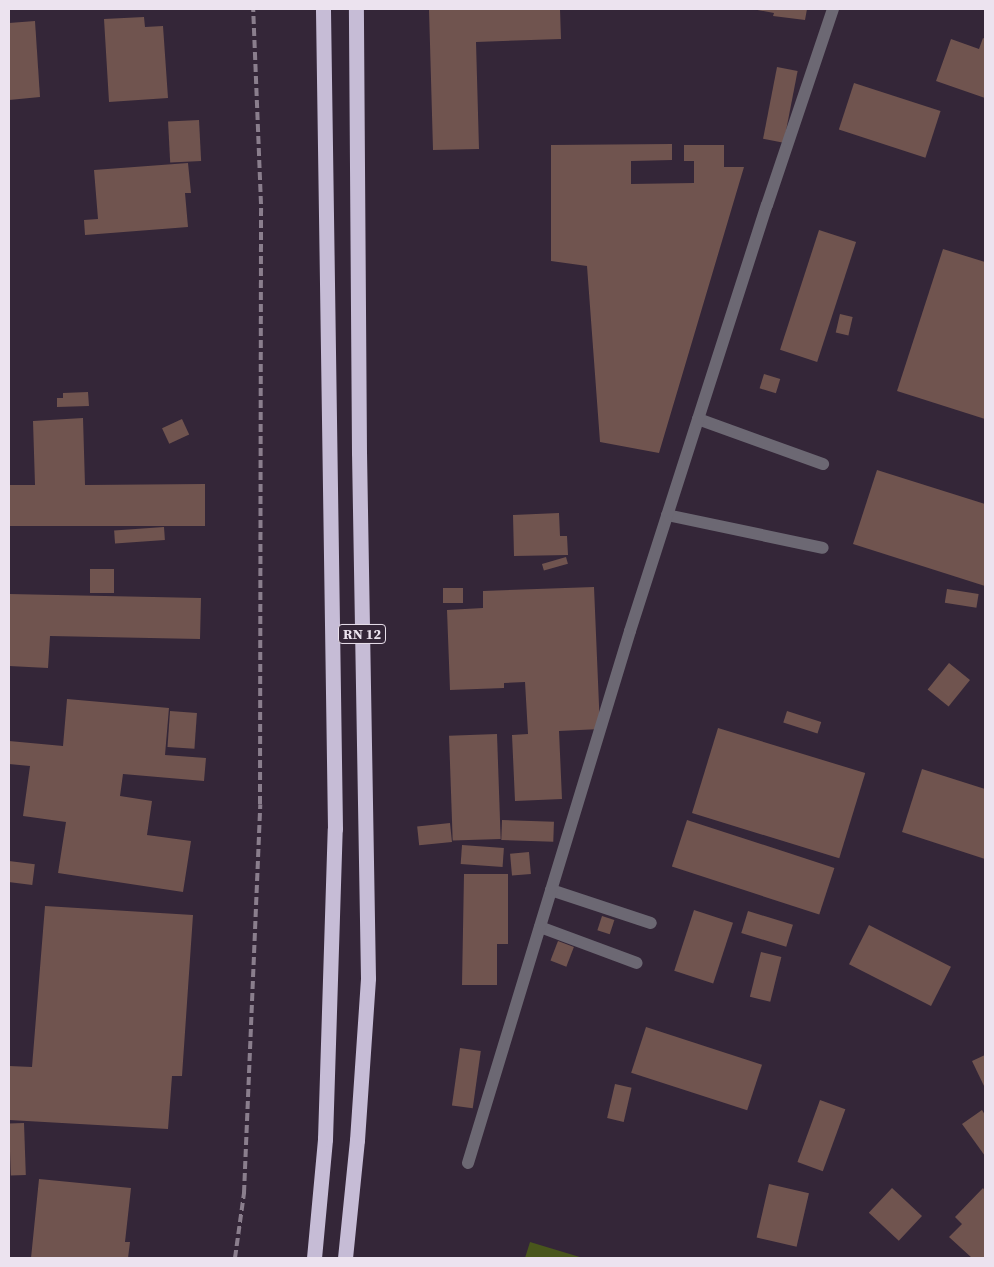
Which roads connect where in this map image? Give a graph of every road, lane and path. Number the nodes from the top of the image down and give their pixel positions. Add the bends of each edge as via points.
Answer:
1 (324, 9) edge
2 (356, 9) edge
3 (833, 9) edge
4 (698, 419) junction
5 (823, 464) dead end
6 (667, 515) junction
7 (823, 548) dead end
8 (551, 890) junction
9 (651, 924) dead end
10 (540, 927) junction
11 (637, 963) dead end
12 (468, 1163) dead end
13 (314, 1258) edge
14 (345, 1258) edge

1 - 13 highway, RN 12 via 335,829 325,1139
2 - 14 highway, RN 12 via 368,978
3 - 4 lane
4 - 5 lane
4 - 6 lane
6 - 7 lane
6 - 8 lane
8 - 9 lane
8 - 10 lane
10 - 11 lane
10 - 12 lane

